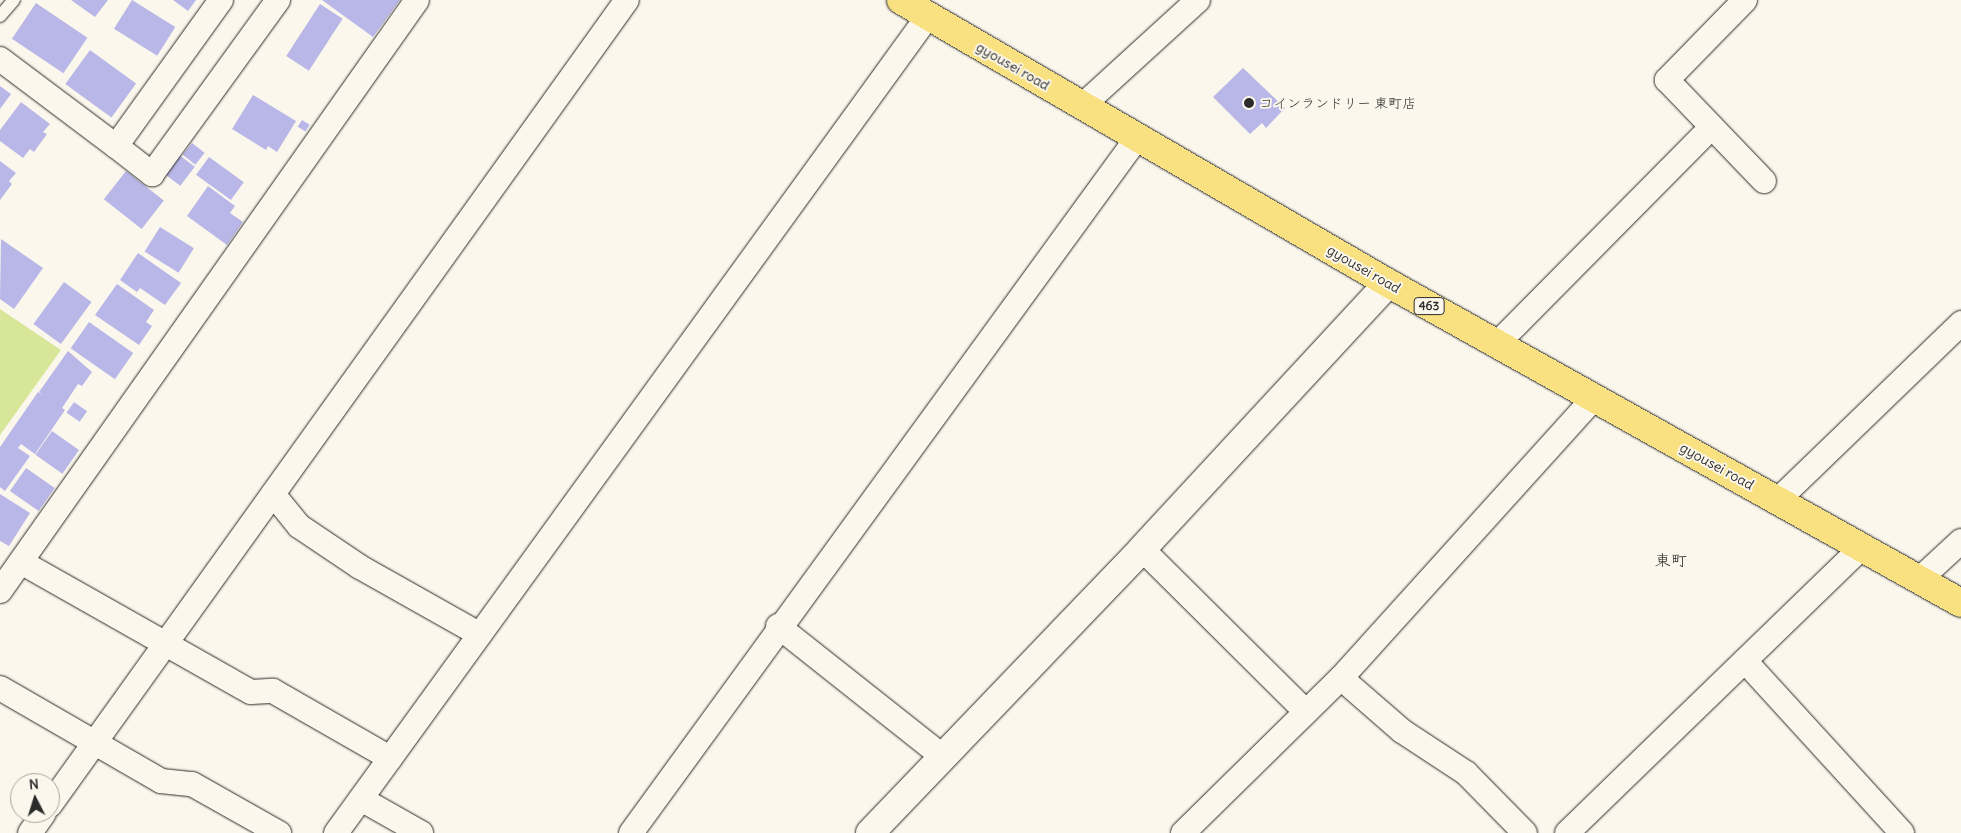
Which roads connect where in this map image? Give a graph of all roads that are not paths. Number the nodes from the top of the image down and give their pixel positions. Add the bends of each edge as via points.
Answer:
1 (14, 0) edge
2 (221, 0) edge
3 (278, 0) edge
4 (417, 0) edge
5 (627, 0) edge
6 (902, 0) edge
7 (1198, 0) edge
8 (1745, 0) edge
9 (0, 16) edge
10 (928, 16) junction
11 (0, 59) edge
12 (1082, 106) junction
13 (1712, 127) junction
14 (1137, 138) junction
15 (116, 146) junction
16 (1764, 181) dead end
17 (1388, 283) junction
18 (1961, 323) edge
19 (1497, 344) junction
20 (1594, 398) junction
21 (273, 494) junction
22 (1778, 500) junction
23 (1961, 541) edge
24 (1862, 547) junction
25 (1142, 549) junction
26 (21, 562) junction
27 (1920, 579) junction
28 (0, 591) edge
29 (1961, 603) edge
30 (778, 626) junction
31 (479, 634) junction
32 (165, 645) junction
33 (1745, 660) junction
34 (1341, 678) junction
35 (0, 688) edge
36 (1306, 712) junction
37 (96, 741) junction
38 (942, 756) junction
39 (390, 758) junction
40 (60, 791) edge
41 (361, 799) junction
42 (1891, 829) edge
43 (279, 833) edge
44 (336, 833) edge
45 (421, 833) edge
46 (631, 833) edge
47 (870, 833) edge
48 (1183, 833) edge
49 (1525, 833) edge
50 (1567, 833) edge

1 - 9 lane
2 - 15 street
3 - 15 street via 152,174
4 - 26 street
5 - 21 street
6 - 10 highway, gyousei road / 463
7 - 12 street
8 - 13 street via 1667,80
10 - 12 highway, gyousei road / 463
10 - 31 street
11 - 15 street
12 - 14 highway, gyousei road / 463
13 - 16 street
13 - 19 street
14 - 17 highway, gyousei road / 463
14 - 30 street
17 - 19 highway, gyousei road / 463
17 - 25 street
18 - 22 street
19 - 20 highway, gyousei road / 463
20 - 22 highway, gyousei road / 463
20 - 34 street
21 - 31 street via 299,526 360,567
21 - 32 street
22 - 24 highway, gyousei road / 463
23 - 27 street
24 - 27 highway, gyousei road / 463
24 - 33 street
25 - 36 street
25 - 38 street
26 - 28 street
26 - 32 street
27 - 29 highway, gyousei road / 463
30 - 38 street
30 - 46 street
31 - 39 street
32 - 37 street
32 - 39 street via 251,692 273,691
33 - 42 street
33 - 50 street
34 - 36 street
34 - 49 street via 1402,731 1466,773
35 - 37 street
36 - 48 street
37 - 40 street
37 - 43 street via 161,781 192,784
38 - 47 street
39 - 41 street
41 - 44 street
41 - 45 street

